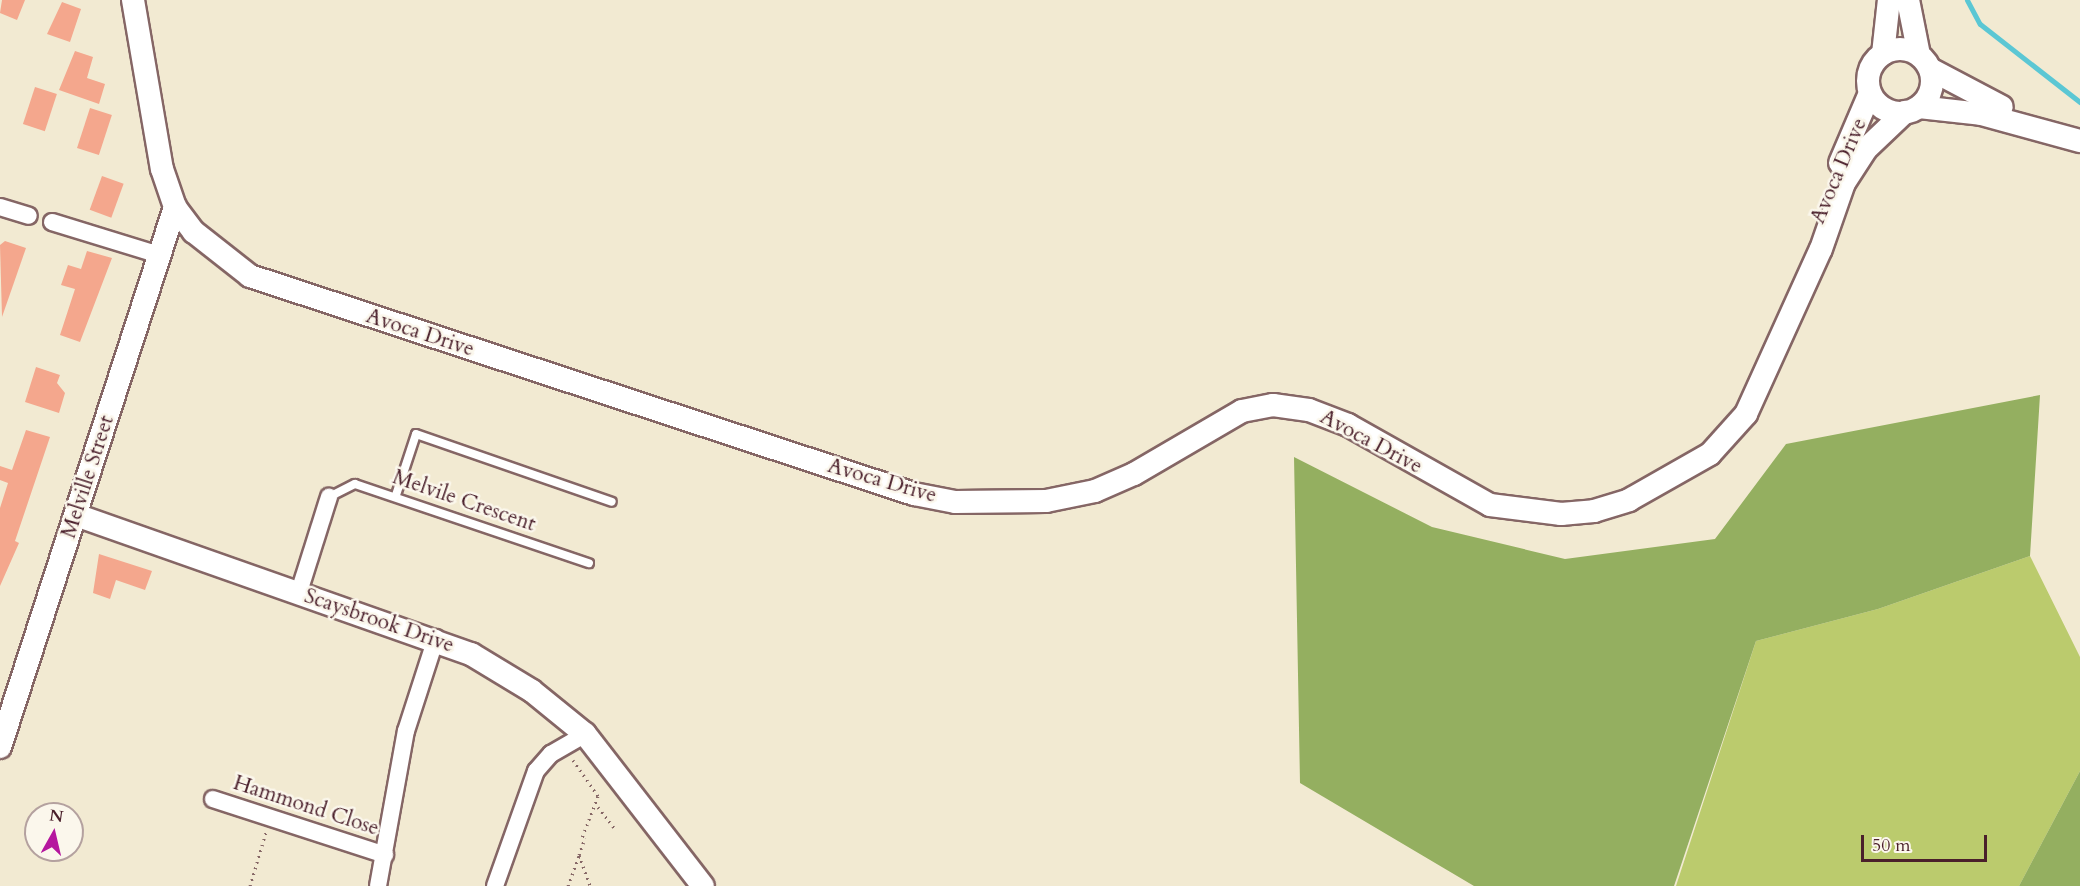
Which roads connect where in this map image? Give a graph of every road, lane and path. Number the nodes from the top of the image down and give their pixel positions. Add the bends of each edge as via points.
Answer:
1 (133, 0) edge
2 (1889, 0) edge
3 (1908, 0) edge
4 (1883, 54) junction
5 (1924, 62) junction
6 (1870, 93) junction
7 (1912, 109) junction
8 (2074, 139) edge
9 (0, 207) edge
10 (175, 207) junction
11 (29, 216) dead end
12 (52, 222) dead end
13 (159, 255) junction
14 (1804, 284) junction
15 (396, 495) junction
16 (329, 497) joint
17 (612, 502) dead end
18 (76, 515) junction
19 (589, 563) dead end
20 (299, 592) junction
21 (436, 638) junction
22 (585, 734) junction
23 (0, 747) edge
24 (561, 748) junction
25 (213, 799) dead end
26 (598, 807) junction
27 (270, 819) junction
28 (616, 830) dead end
29 (385, 855) junction
30 (579, 855) junction
31 (250, 886) edge
32 (378, 886) edge
33 (495, 886) edge
34 (568, 886) edge
35 (590, 886) edge
36 (703, 886) edge

1 - 10 main road, Avoca Drive via 162,169
2 - 4 main road
3 - 5 main road
4 - 5 main road via 1898,49
4 - 6 main road via 1868,76
5 - 7 main road via 1931,90
5 - 8 main road via 1979,99
6 - 7 main road via 1888,111
6 - 14 main road, Avoca Drive via 1825,195 1809,244
7 - 8 main road via 1981,114
7 - 14 main road, Avoca Drive via 1853,165
9 - 11 street
10 - 13 main road, Melville Street
10 - 14 main road, Avoca Drive via 194,232 249,276 914,494 955,501 1046,501 1095,490 1134,474 1242,411 1273,405 1309,410 1348,425 1490,505 1527,513 1594,511 1663,484 1729,436 1746,414
12 - 13 street
13 - 18 main road, Melville Street
15 - 16 lane, Melvile Crescent via 355,484
15 - 17 lane via 416,434
15 - 19 lane, Melvile Crescent
16 - 20 street
18 - 20 main road, Scaysbrook Drive
18 - 23 main road, Melville Street
20 - 21 main road, Scaysbrook Drive
21 - 22 main road, Scaysbrook Drive via 532,691
21 - 29 street via 406,731
22 - 24 street
22 - 36 main road, Scaysbrook Drive
24 - 26 path via 596,792
24 - 33 street via 536,771
25 - 27 street, Hammond Close
26 - 28 path
26 - 30 path via 586,818
27 - 29 street, Hammond Close
27 - 31 path
29 - 32 street
30 - 34 path
30 - 35 path

